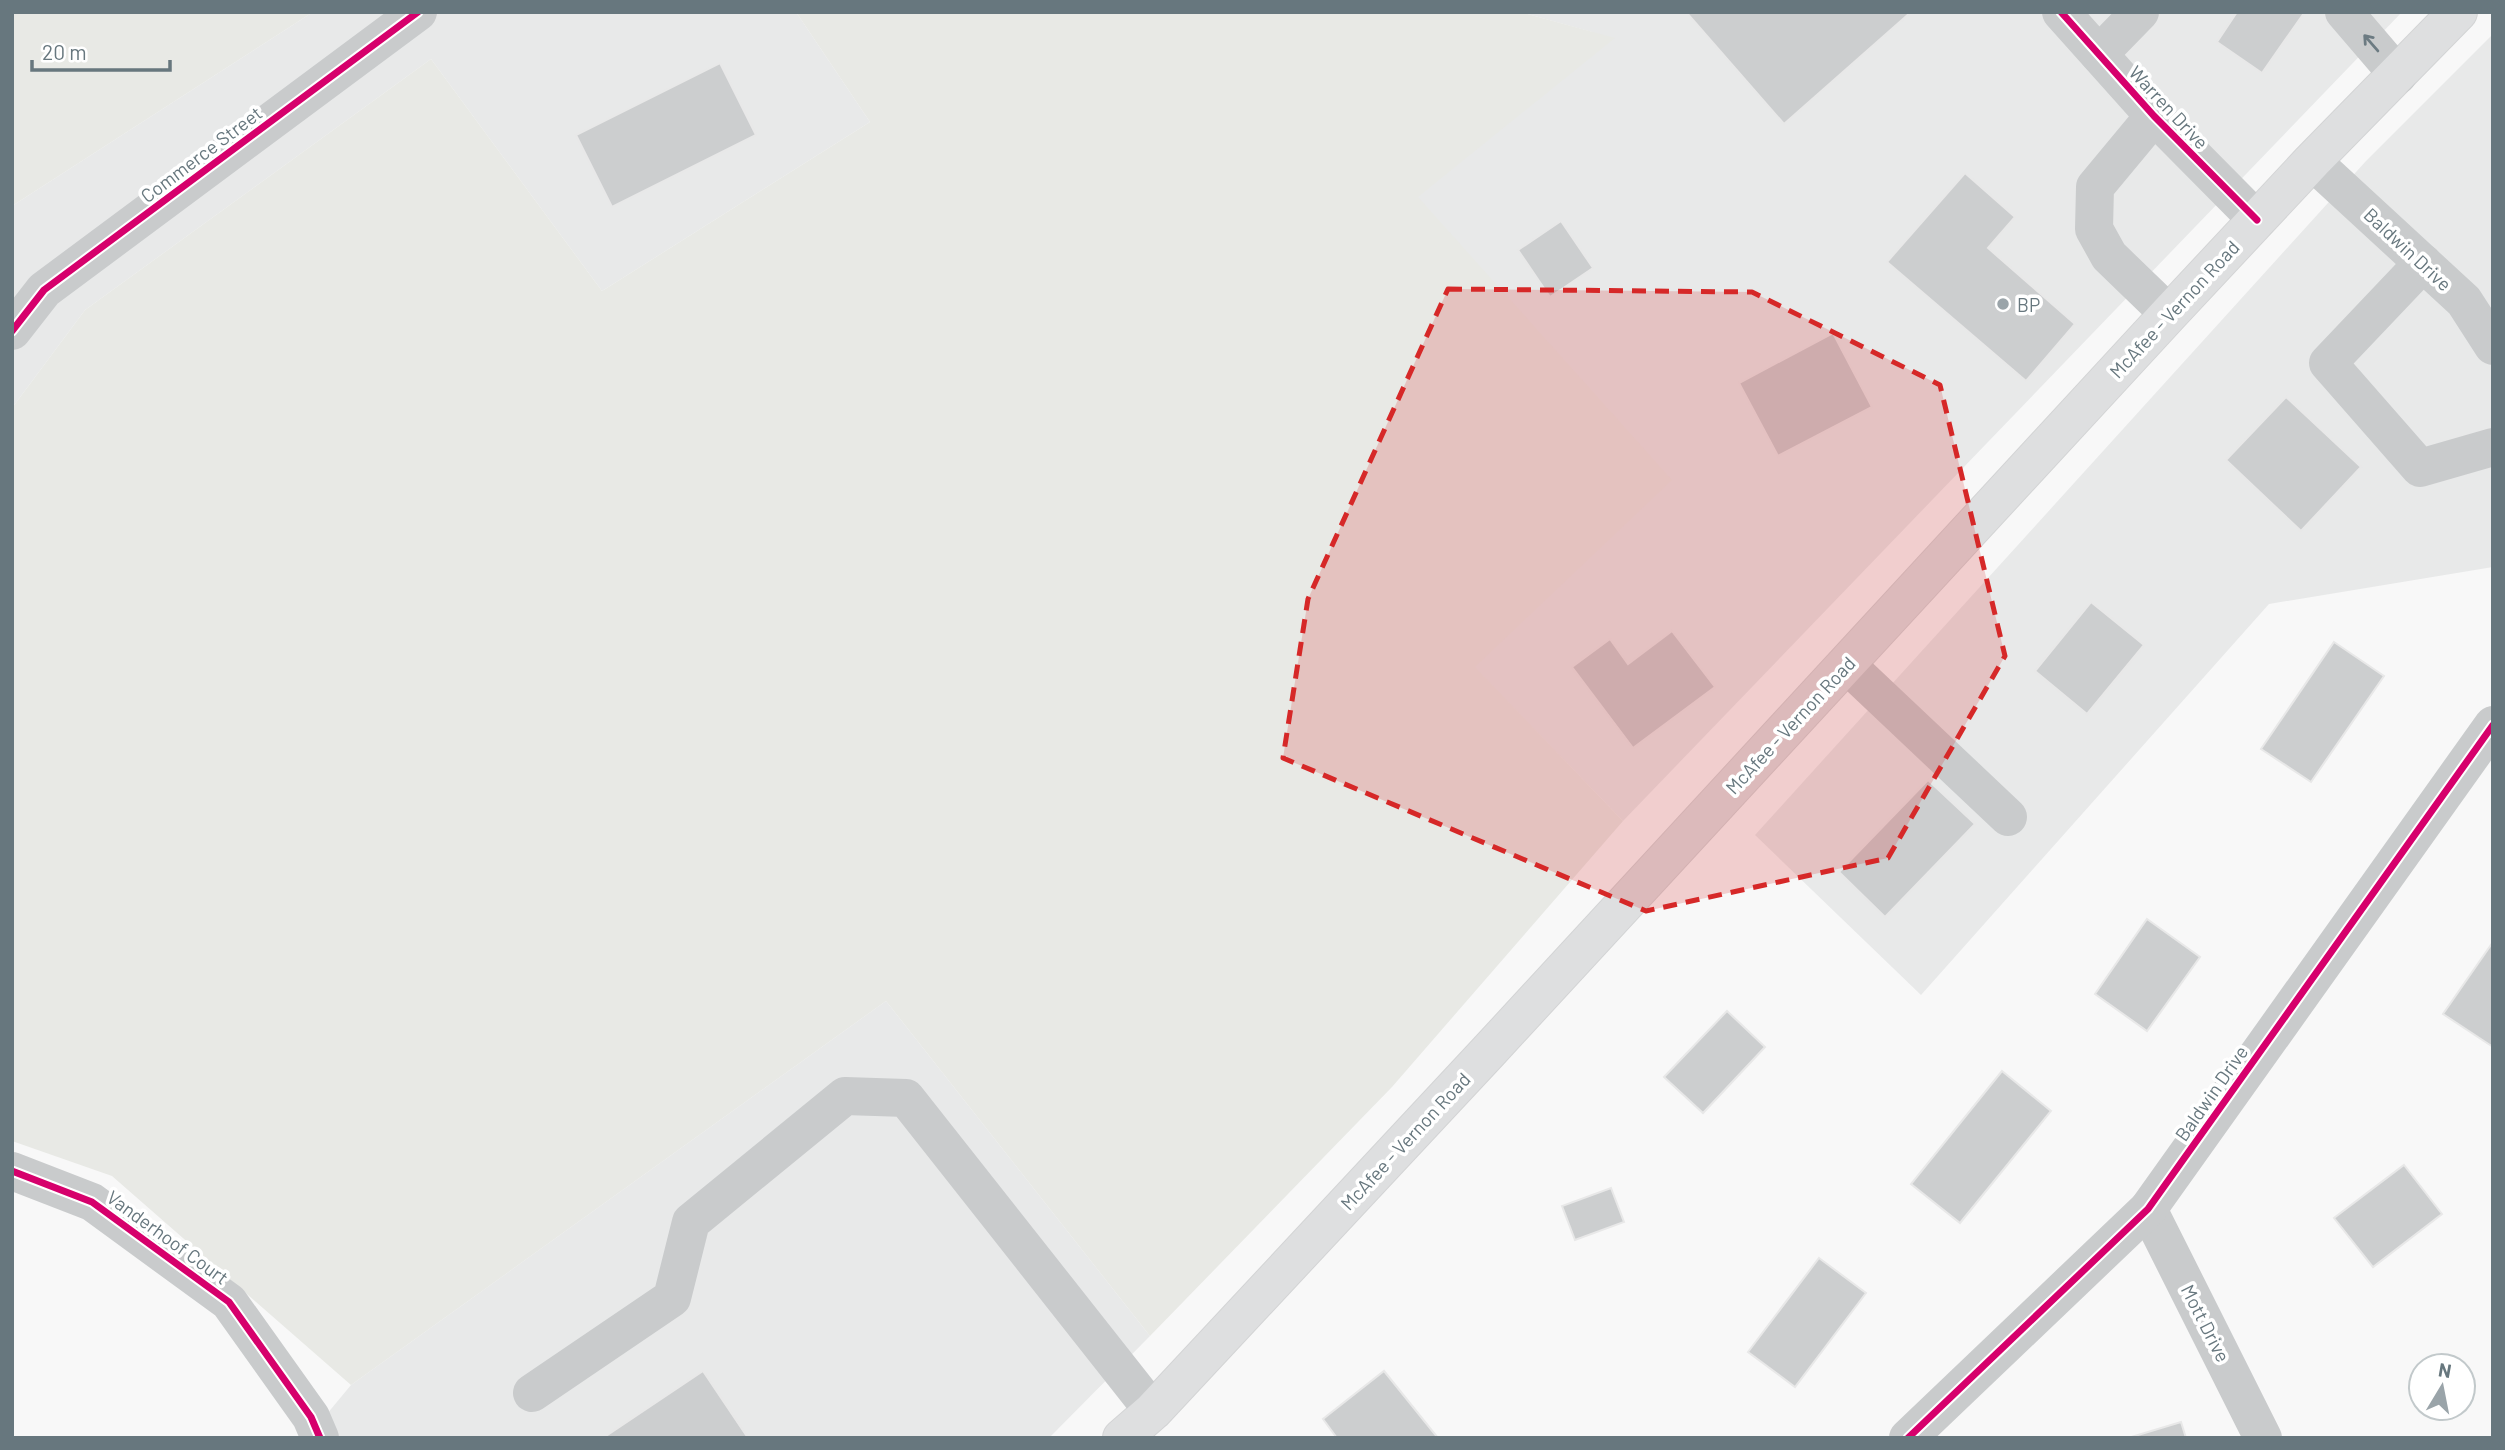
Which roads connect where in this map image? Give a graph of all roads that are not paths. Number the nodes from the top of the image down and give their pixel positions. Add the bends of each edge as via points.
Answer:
1 (418, 12) edge
2 (2061, 12) edge
3 (2140, 12) edge
4 (2344, 12) edge
5 (2458, 12) edge
6 (2099, 54) junction
7 (2398, 75) junction
8 (2154, 116) junction
9 (2312, 162) junction
10 (2257, 220) junction
11 (2423, 263) junction
12 (2479, 296) edge
13 (2169, 314) junction
14 (12, 331) edge
15 (2493, 346) edge
16 (2493, 447) edge
17 (1846, 664) junction
18 (2493, 725) edge
19 (2008, 817) dead end
20 (12, 1171) edge
21 (2148, 1209) junction
22 (532, 1393) dead end
23 (1153, 1411) junction
24 (320, 1438) edge
25 (1122, 1438) edge
26 (1908, 1438) edge
27 (2263, 1438) edge

1 - 14 street, Commerce Street via 44,290
2 - 6 street, Warren Drive
3 - 6 street
7 -> 4 street
5 - 7 main road, McAfee - Vernon Road
6 - 8 street, Warren Drive
7 - 9 main road, McAfee - Vernon Road
8 - 10 street, Warren Drive
8 - 13 street via 2095,187 2094,229 2109,256
9 - 10 main road, McAfee - Vernon Road
9 - 11 street, Baldwin Drive
10 - 13 main road, McAfee - Vernon Road
11 - 12 street, Baldwin Drive
11 - 16 street via 2328,363 2420,468
12 - 15 street, Baldwin Drive
13 - 17 main road, McAfee - Vernon Road
17 - 19 street
17 - 23 main road, McAfee - Vernon Road
18 - 21 street, Baldwin Drive
20 - 24 street, Vanderhoof Court via 92,1202 229,1302 311,1417
21 - 26 street, Baldwin Drive
21 - 27 street, Mott Drive
22 - 23 street via 672,1298 691,1222 845,1096 906,1098
23 - 25 main road, McAfee - Vernon Road

